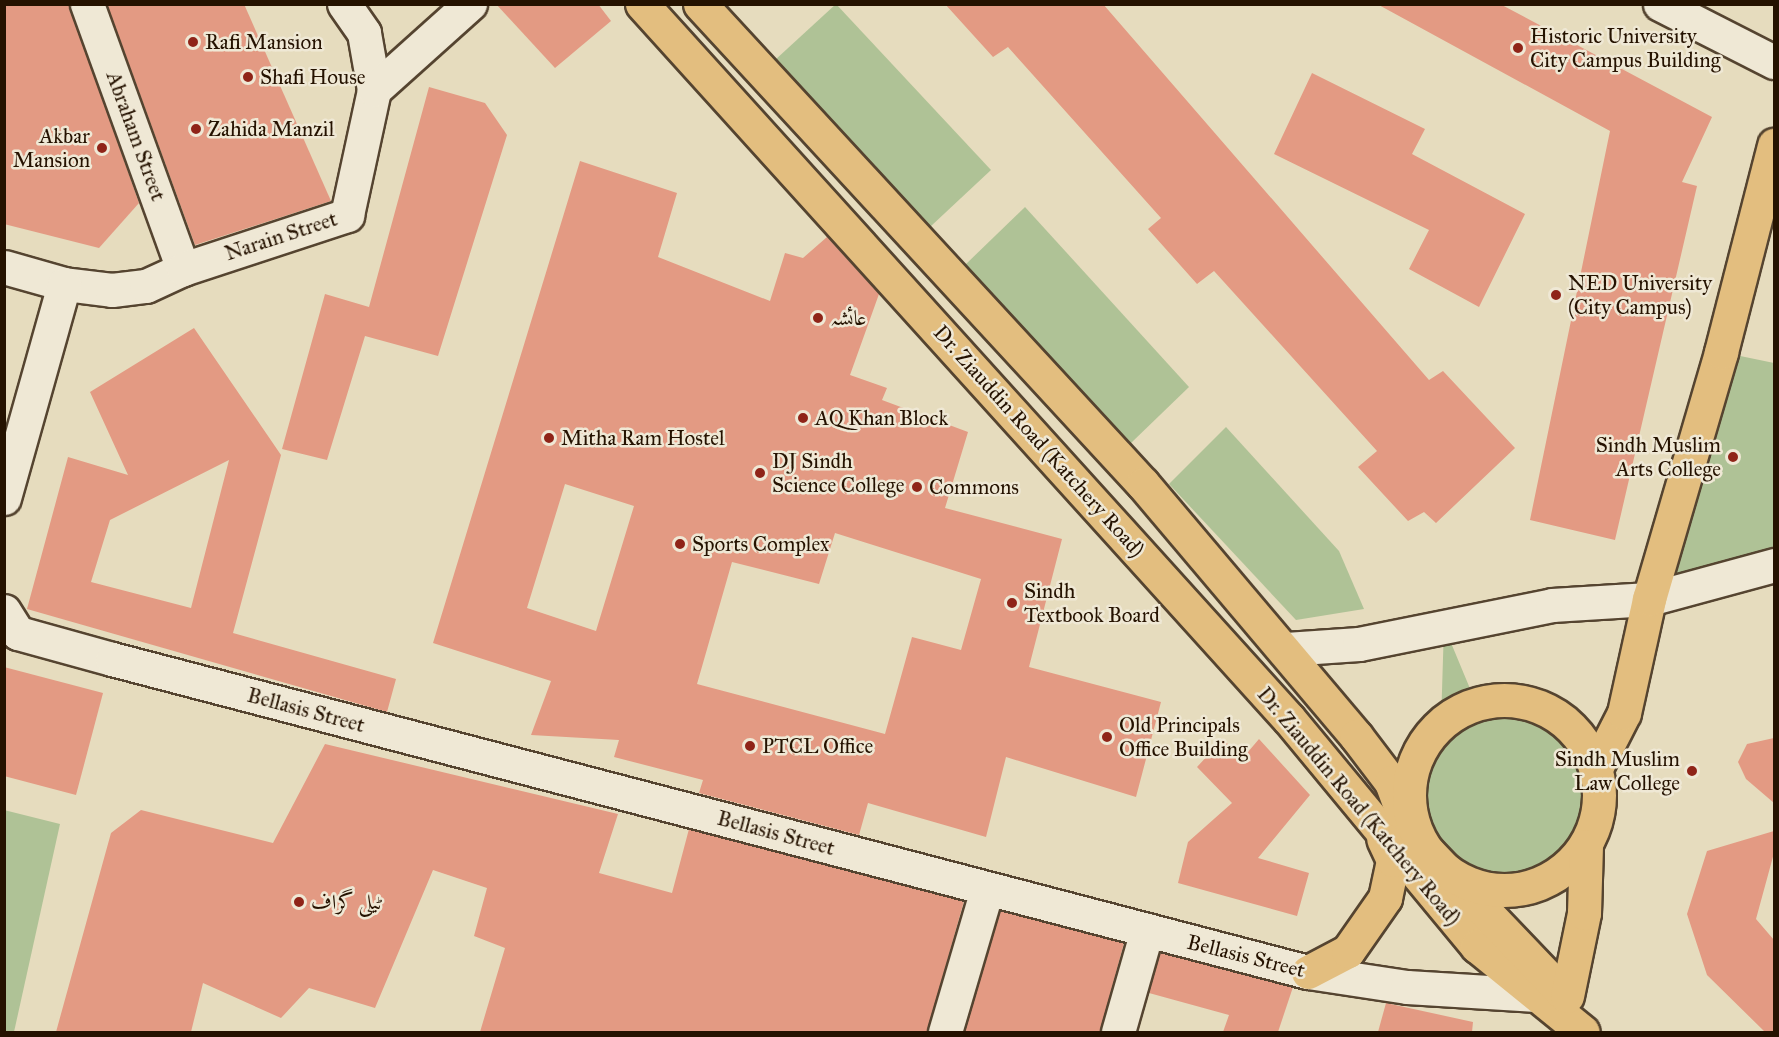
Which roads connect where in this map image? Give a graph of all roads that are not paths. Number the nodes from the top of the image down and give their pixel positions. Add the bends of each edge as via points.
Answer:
1 (87, 4) edge
2 (344, 4) edge
3 (470, 4) edge
4 (642, 4) edge
5 (700, 4) edge
6 (1660, 4) edge
7 (1774, 62) edge
8 (374, 90) junction
9 (1774, 145) edge
10 (4, 267) edge
11 (183, 269) junction
12 (64, 284) junction
13 (4, 498) edge
14 (1774, 566) edge
15 (1649, 599) junction
16 (4, 611) edge
17 (1286, 649) junction
18 (1597, 766) junction
19 (1399, 822) junction
20 (1586, 846) junction
21 (1426, 869) junction
22 (987, 889) junction
23 (1147, 930) junction
24 (1308, 972) junction
25 (1561, 1014) edge
26 (945, 1032) edge
27 (1119, 1032) edge
28 (1605, 1032) edge

1 - 11 street, Abraham Street
2 - 8 street via 364,33
3 - 8 street
4 - 19 main road, Dr. Ziauddin Road (Katchery Road) via 1289,719
5 - 17 main road, Dr. Ziauddin Road (Katchery Road) via 1143,484
6 - 7 street
8 - 11 street, Narain Street via 347,214
9 - 15 main road via 1721,352
10 - 12 street, Narain Street
11 - 12 street, Narain Street via 146,286 112,290
12 - 13 street
14 - 15 street
15 - 17 street via 1552,605 1359,644
15 - 18 main road via 1624,713
16 - 22 street, Bellasis Street via 18,633
17 - 19 main road, Dr. Ziauddin Road (Katchery Road) via 1391,782
18 - 19 main road via 1568,725 1541,705 1493,699 1476,703 1441,723 1426,740
18 - 20 main road via 1600,800
19 - 21 main road, Dr. Ziauddin Road (Katchery Road)
19 - 24 main road via 1385,898 1348,951
20 - 21 main road via 1550,879 1519,891 1486,888
20 - 25 main road via 1584,913
21 - 25 main road, Dr. Ziauddin Road (Katchery Road)
22 - 23 street, Bellasis Street
22 - 26 street
23 - 24 street, Bellasis Street
23 - 27 street
24 - 25 street, Bellasis Street
25 - 28 main road, Dr. Ziauddin Road (Katchery Road)

